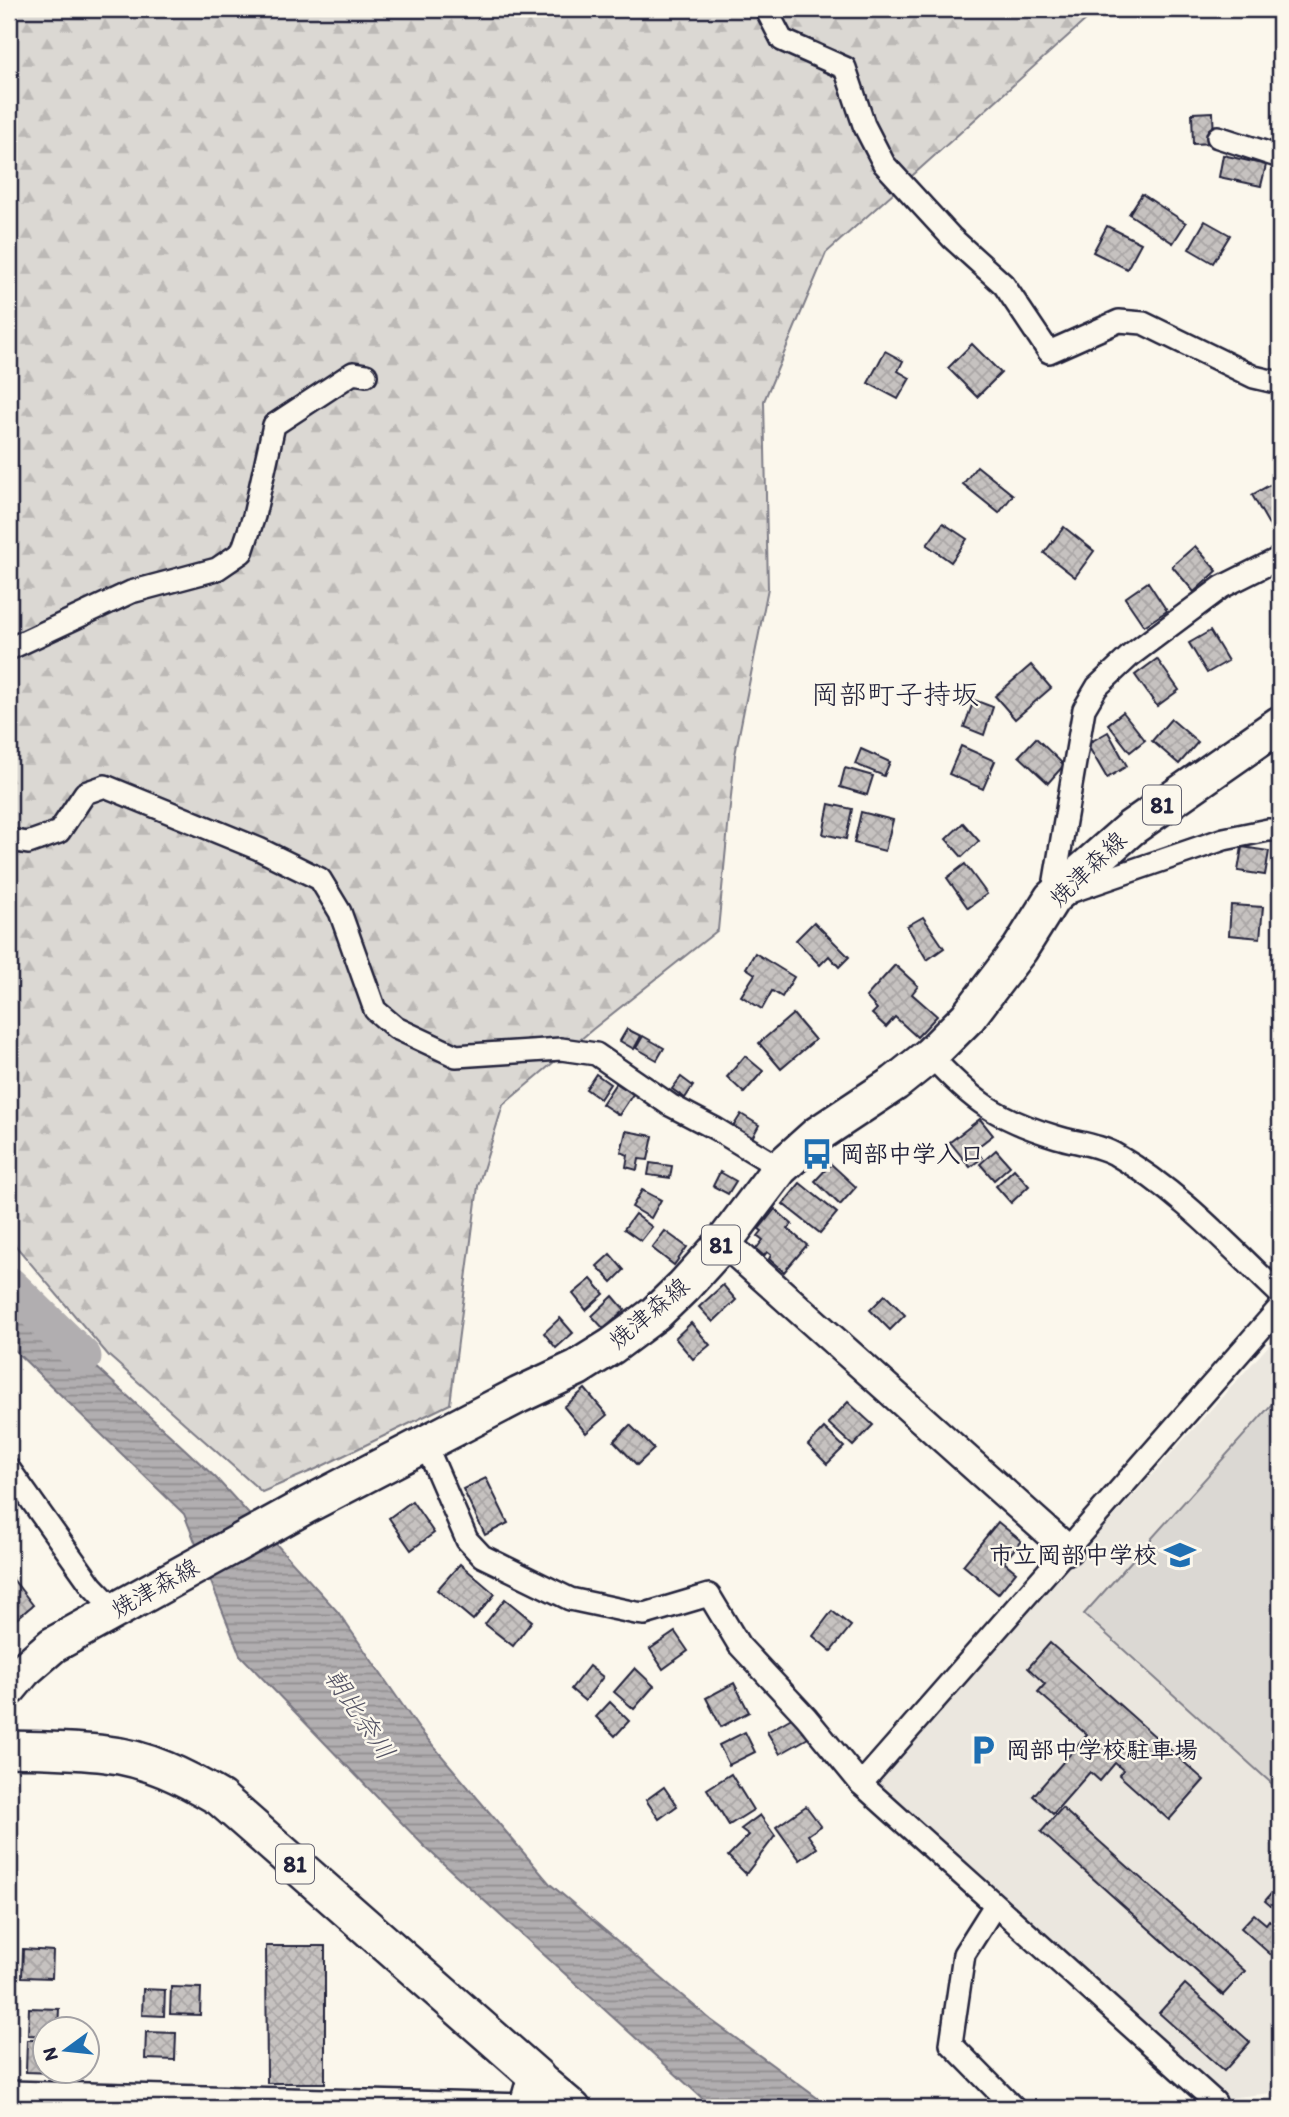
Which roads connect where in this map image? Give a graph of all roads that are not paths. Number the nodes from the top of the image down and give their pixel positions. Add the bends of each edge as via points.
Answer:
1 (769, 9) edge
2 (1218, 137) dead end
3 (1280, 157) edge
4 (366, 375) dead end
5 (1280, 383) edge
6 (1280, 558) edge
7 (9, 649) edge
8 (1280, 724) edge
9 (1280, 830) edge
10 (9, 840) edge
11 (1052, 898) junction
12 (930, 1055) junction
13 (780, 1168) junction
14 (724, 1242) junction
15 (1280, 1294) edge
16 (1280, 1307) edge
17 (425, 1443) junction
18 (9, 1469) edge
19 (1068, 1550) junction
20 (126, 1604) junction
21 (9, 1688) edge
22 (9, 1749) edge
23 (861, 1784) junction
24 (995, 1905) junction
25 (9, 2092) edge
26 (530, 2096) edge
27 (1215, 2102) dead end
28 (574, 2108) edge
29 (1014, 2108) edge

1 - 5 street via 782,40 845,68 864,125 884,164 952,238 1004,285 1049,352 1119,321 1143,323 1254,377
2 - 3 street
4 - 7 street via 354,373 274,425 242,552 217,569 131,592
6 - 11 street via 1222,587 1097,687 1084,709
8 - 11 main road, 焼津森線 / 81 via 1131,828
9 - 11 street via 1224,839
10 - 13 street via 28,843 59,832 85,793 105,786 259,849 320,879 340,912 375,1010 396,1028 456,1056 561,1049 596,1054 670,1105
11 - 12 main road, 焼津森線 / 81 via 968,1017
12 - 13 main road, 焼津森線 / 81 via 817,1134
12 - 15 street via 959,1087 989,1110 1029,1128 1115,1153 1152,1177
13 - 14 main road, 焼津森線 / 81
14 - 17 main road, 焼津森線 / 81 via 655,1314 612,1346
14 - 19 street
16 - 19 street
17 - 20 main road, 焼津森線 / 81
17 - 23 street via 467,1539 481,1556 570,1599 636,1614 709,1595 739,1645
18 - 20 street via 92,1586
19 - 23 street
20 - 21 main road, 焼津森線 / 81 via 53,1646
22 - 26 main road, 81 via 107,1754 143,1762 220,1798
23 - 24 street
24 - 27 street
24 - 29 street via 964,1954 951,2044
25 - 26 street
26 - 28 main road

